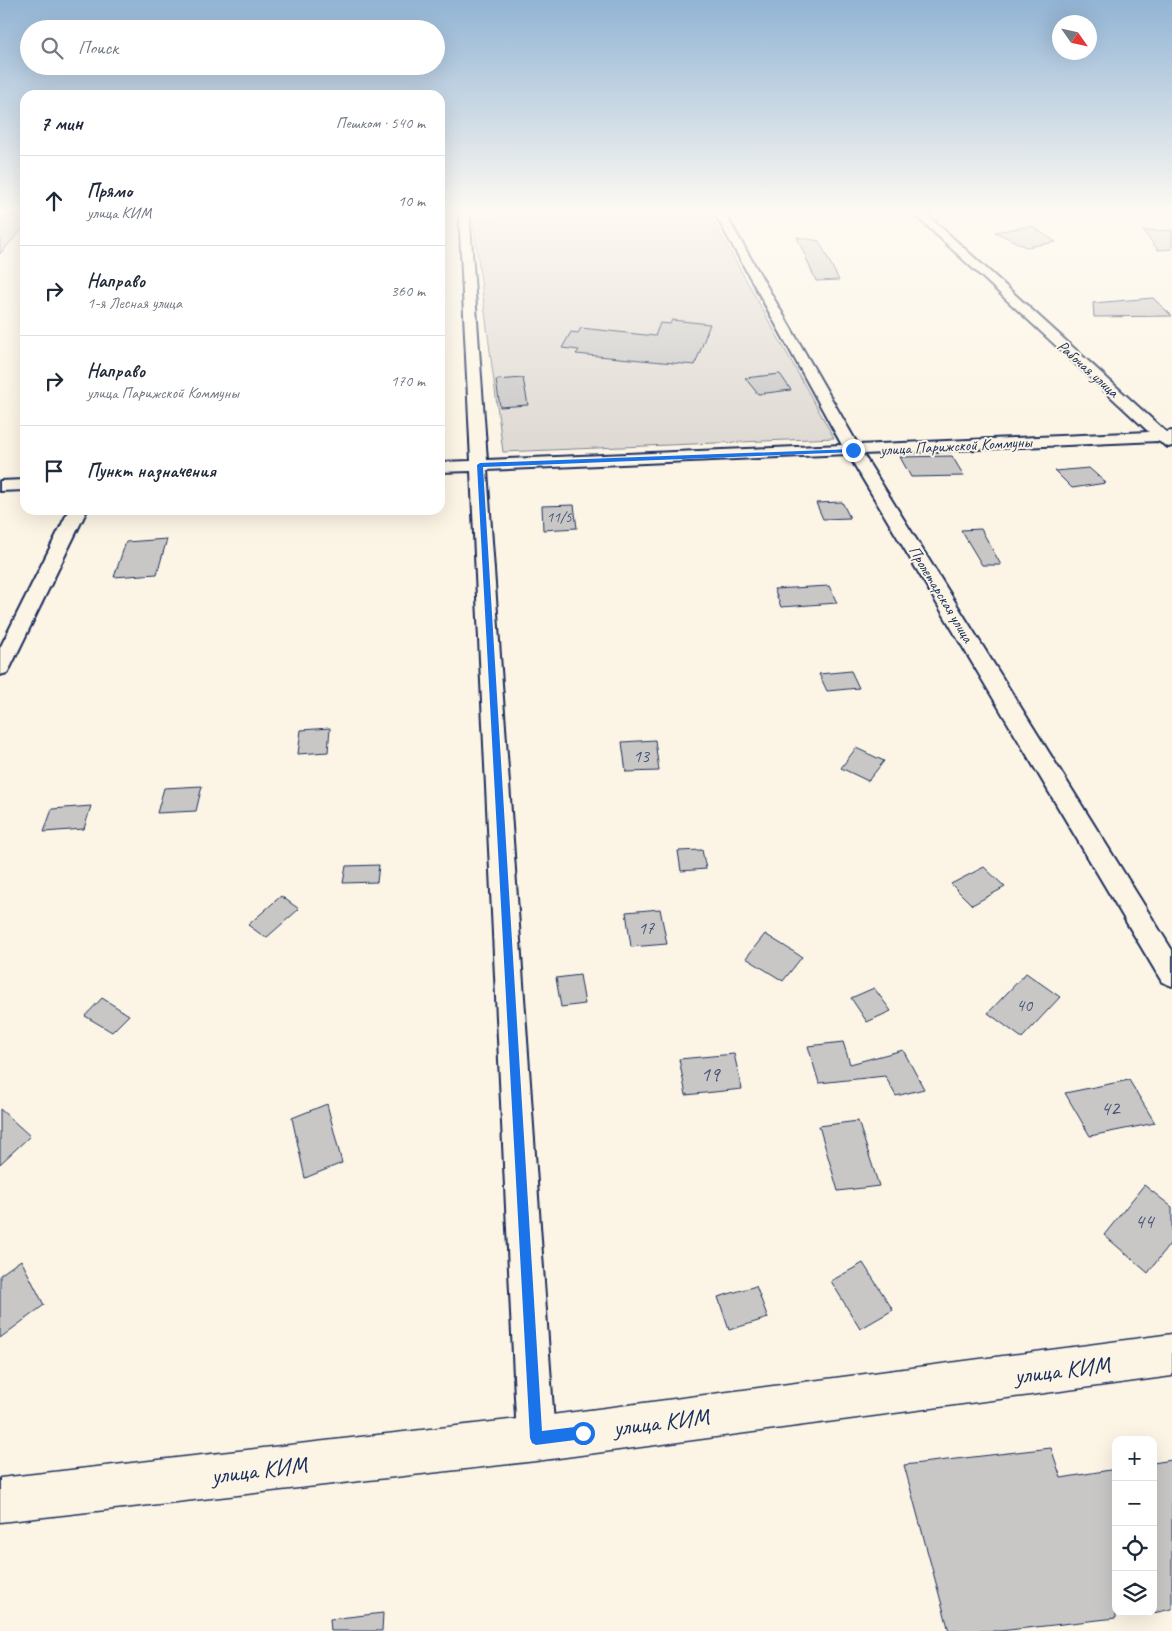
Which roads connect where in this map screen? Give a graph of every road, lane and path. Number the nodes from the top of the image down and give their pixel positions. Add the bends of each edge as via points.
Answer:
1 (467, 286) edge
2 (761, 286) edge
3 (999, 286) edge
4 (1169, 440) edge
5 (853, 450) junction
6 (480, 465) junction
7 (445, 467) edge
8 (20, 485) edge
9 (0, 486) edge
10 (76, 515) edge
11 (0, 668) edge
12 (1172, 974) edge
13 (1172, 1355) edge
14 (536, 1438) junction
15 (0, 1500) edge

1 - 6 street
2 - 5 street, Пролетарская улица
3 - 4 street, Рабочая улица
4 - 5 street, улица Парижской Коммуны
5 - 6 street, улица Парижской Коммуны
5 - 12 street, Пролетарская улица
6 - 7 street, улица Парижской Коммуны
6 - 14 street
8 - 9 street
10 - 11 street
13 - 14 main road, улица КИМ
14 - 15 main road, улица КИМ

